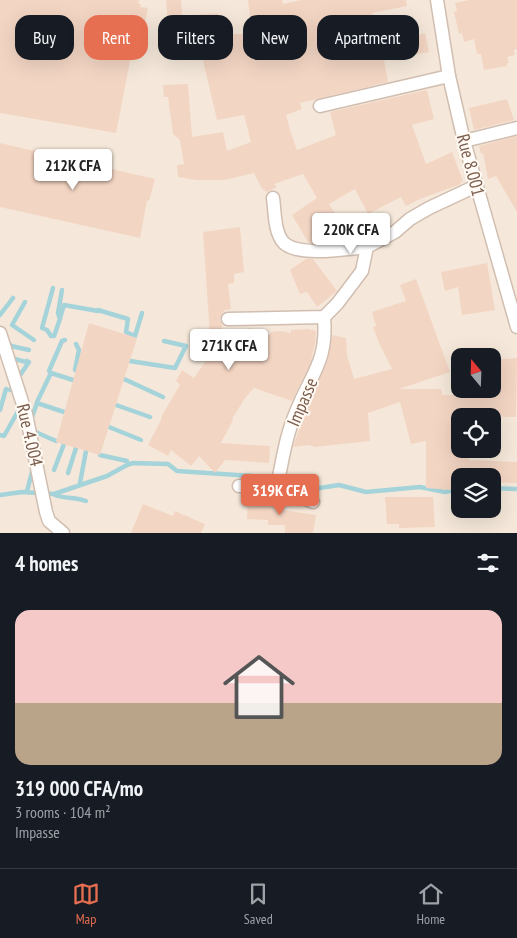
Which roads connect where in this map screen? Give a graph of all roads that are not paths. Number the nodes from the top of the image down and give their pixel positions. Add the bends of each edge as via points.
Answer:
1 (437, 0) edge
2 (449, 76) junction
3 (320, 106) dead end
4 (517, 128) edge
5 (464, 141) junction
6 (476, 186) junction
7 (273, 198) dead end
8 (367, 247) junction
9 (324, 317) junction
10 (228, 319) dead end
11 (517, 328) edge
12 (0, 333) edge
13 (239, 486) dead end
14 (277, 487) junction
15 (313, 502) dead end
16 (63, 533) edge

1 - 2 street, Rue 8.001
2 - 3 street
2 - 5 street, Rue 8.001
4 - 5 street
5 - 6 street, Rue 8.001
6 - 8 street via 429,208
6 - 11 street, Rue 8.001
7 - 8 street via 278,231 283,242 295,249 319,251
8 - 9 street via 362,272
9 - 10 street
9 - 14 street, Impasse via 324,346 318,367 293,419
12 - 16 street, Rue 4.004 via 26,414 46,512 49,521
13 - 14 street
14 - 15 street

